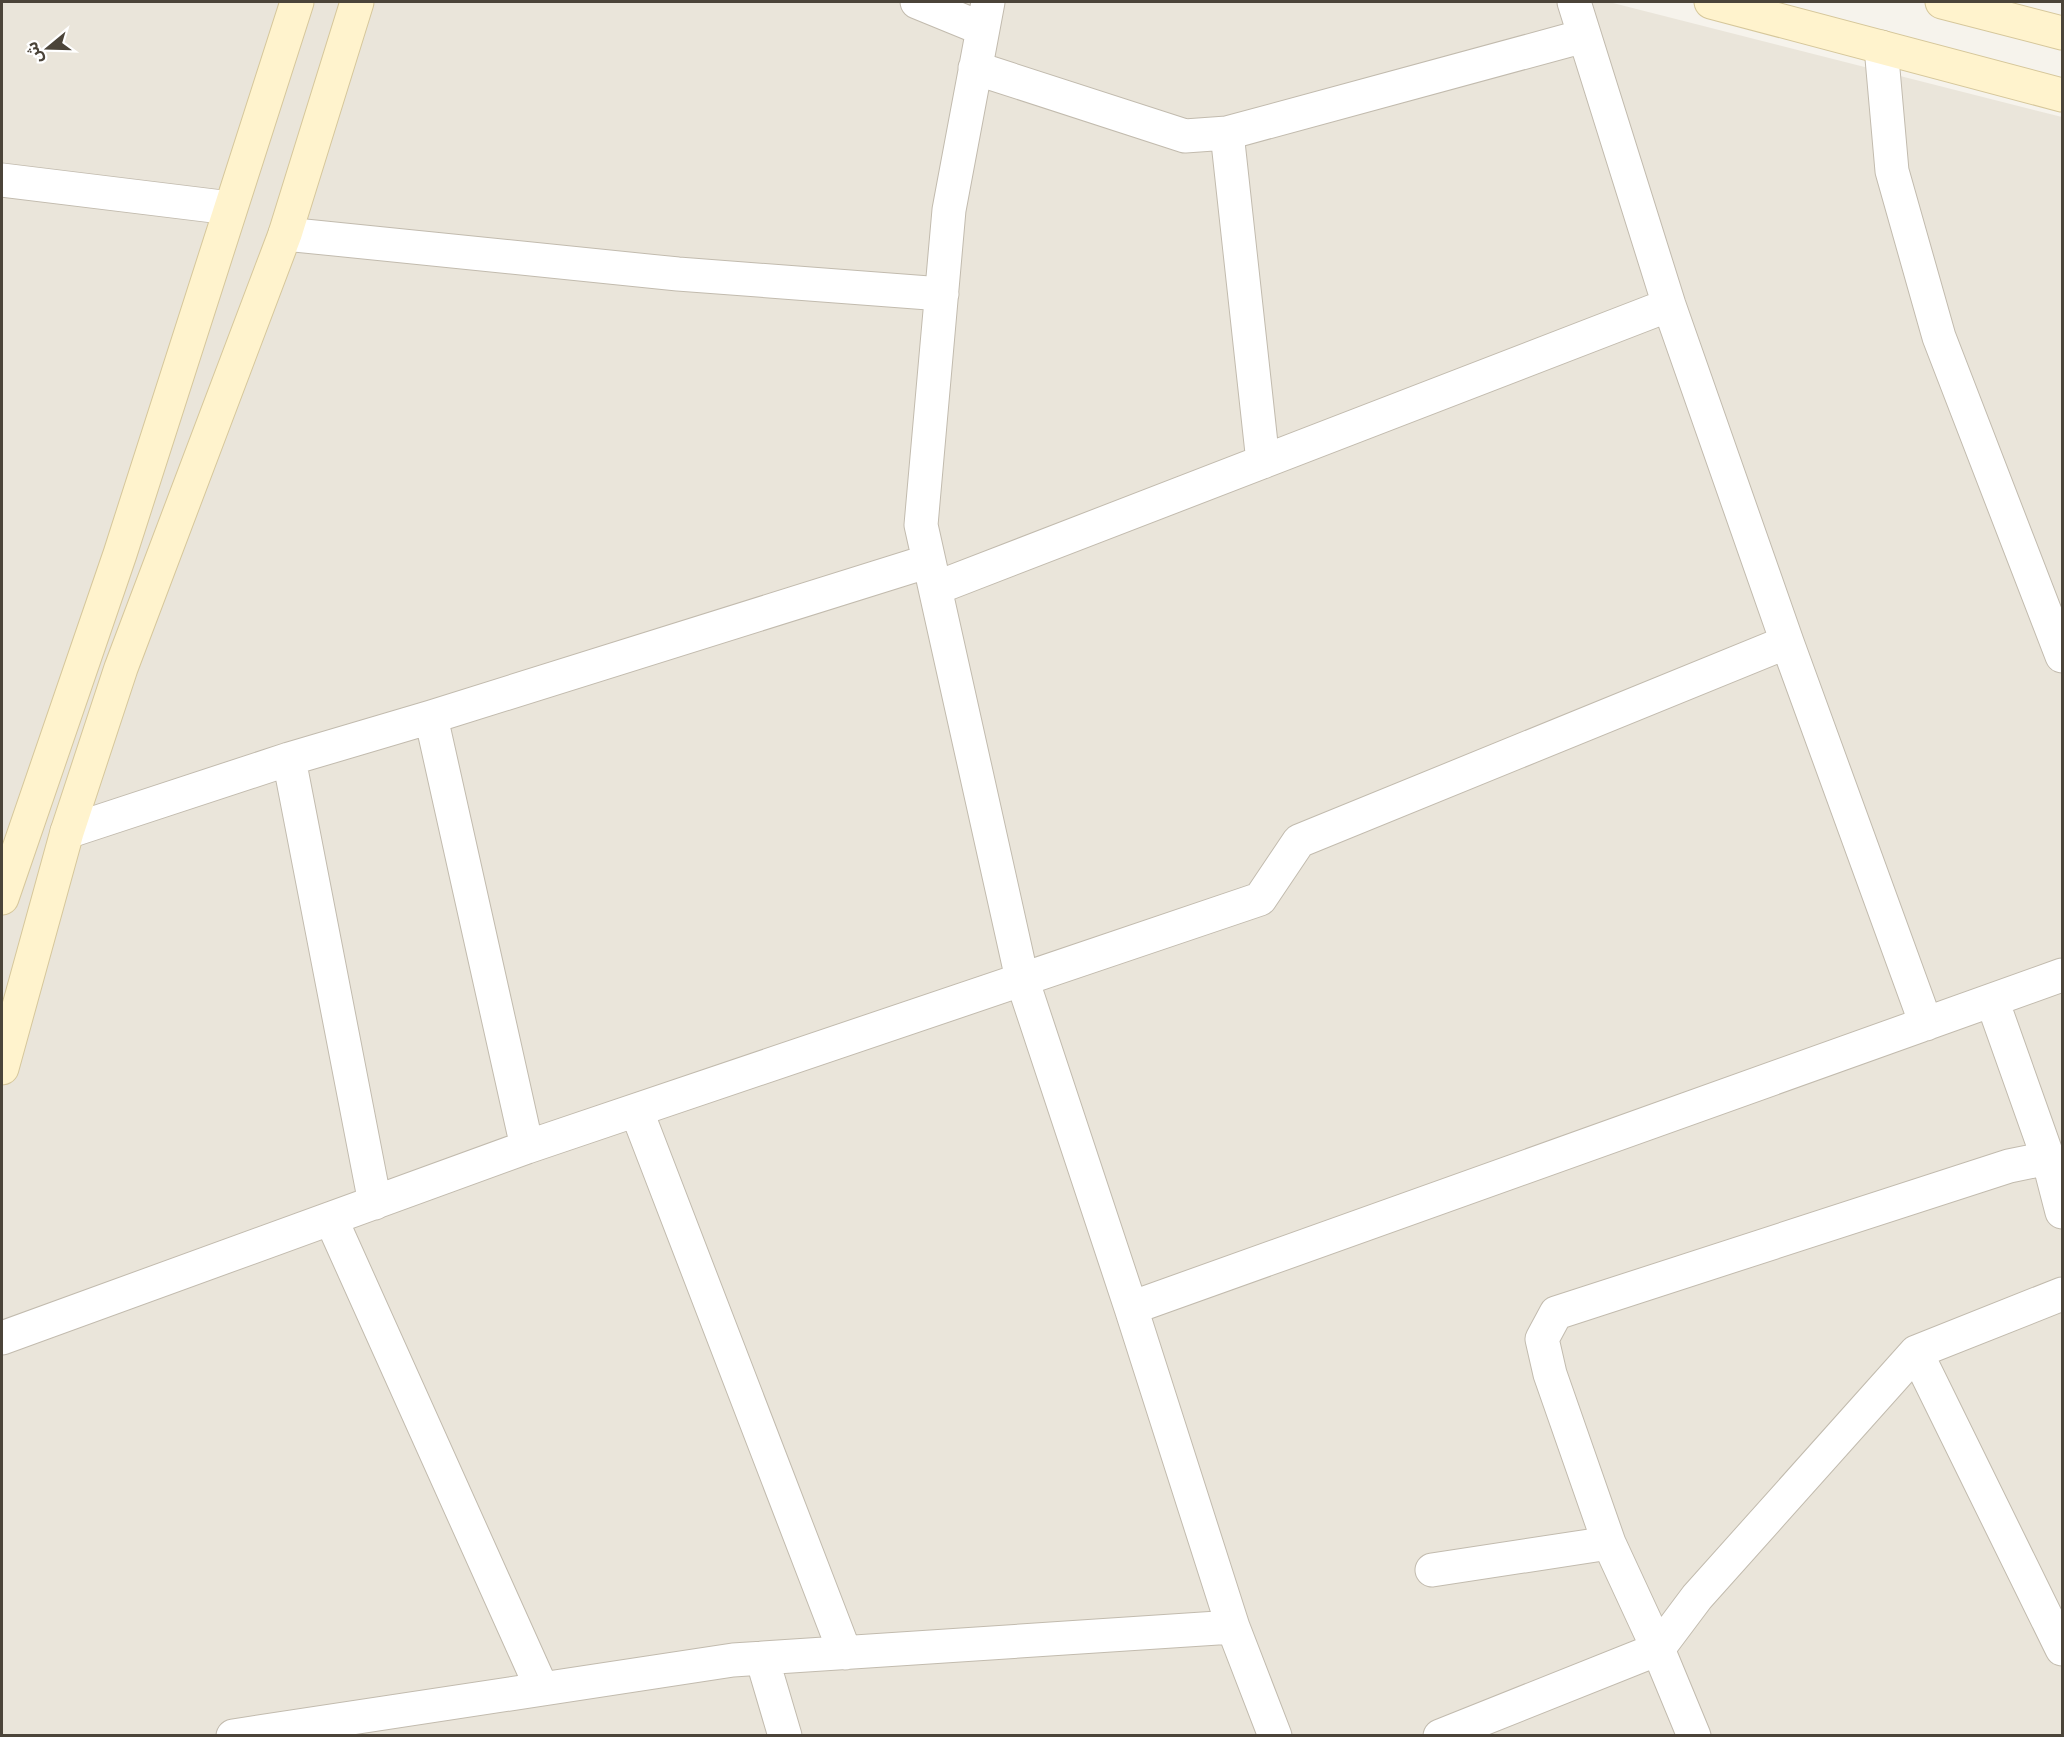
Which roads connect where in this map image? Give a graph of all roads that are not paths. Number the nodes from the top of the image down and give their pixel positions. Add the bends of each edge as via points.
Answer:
1 (297, 2) edge
2 (357, 2) edge
3 (917, 2) edge
4 (1574, 2) edge
5 (1711, 2) edge
6 (1942, 2) edge
7 (985, 15) edge
8 (2062, 33) edge
9 (1584, 36) junction
10 (1881, 47) junction
11 (975, 68) junction
12 (2062, 95) edge
13 (1227, 133) junction
14 (2, 180) edge
15 (230, 208) junction
16 (285, 234) junction
17 (942, 294) junction
18 (1669, 305) junction
19 (1263, 462) junction
20 (933, 574) junction
21 (1787, 642) junction
22 (2062, 656) edge
23 (431, 717) junction
24 (289, 759) junction
25 (67, 832) junction
26 (2, 898) edge
27 (2062, 975) edge
28 (1022, 979) junction
29 (1992, 1000) junction
30 (1926, 1024) junction
31 (2, 1068) edge
32 (637, 1112) junction
33 (527, 1148) junction
34 (2048, 1158) junction
35 (375, 1203) junction
36 (2062, 1212) edge
37 (331, 1219) junction
38 (2062, 1294) edge
39 (1131, 1308) junction
40 (2, 1338) edge
41 (1916, 1352) junction
42 (1610, 1543) junction
43 (1432, 1570) dead end
44 (1233, 1627) junction
45 (1658, 1649) junction
46 (2062, 1649) edge
47 (845, 1653) junction
48 (762, 1658) junction
49 (542, 1689) junction
50 (233, 1736) edge
51 (785, 1736) edge
52 (1275, 1736) edge
53 (1440, 1736) edge
54 (1694, 1736) edge

1 - 15 main road
2 - 16 main road
3 - 7 street
4 - 9 street
5 - 10 main road
6 - 8 main road
7 - 11 street
9 - 13 street
9 - 18 street
10 - 12 main road
10 - 22 street via 1892,171 1939,337
11 - 13 street via 1185,136
11 - 17 street via 949,210
13 - 19 street
14 - 15 street
15 - 26 main road via 120,554
16 - 17 street via 678,274
16 - 25 main road via 121,668
17 - 20 street via 921,525
18 - 19 street
18 - 21 street
19 - 20 street
20 - 23 street
20 - 28 street
21 - 28 street via 1299,842 1260,899
21 - 30 street
23 - 24 street
23 - 33 street
24 - 25 street
24 - 35 street
25 - 31 main road
27 - 29 street
28 - 32 street
28 - 39 street
29 - 30 street
29 - 34 street
30 - 39 street
32 - 33 street
32 - 47 street
33 - 35 street
34 - 36 street
34 - 42 street via 2009,1166 1556,1313 1542,1339 1550,1374
35 - 37 street
37 - 40 street
37 - 49 street
38 - 41 street
39 - 44 street
41 - 45 street via 1697,1597
41 - 46 street
42 - 43 street
42 - 45 street
44 - 47 street
44 - 52 street
45 - 53 street
45 - 54 street
47 - 48 street
48 - 49 street
48 - 51 street
49 - 50 street

